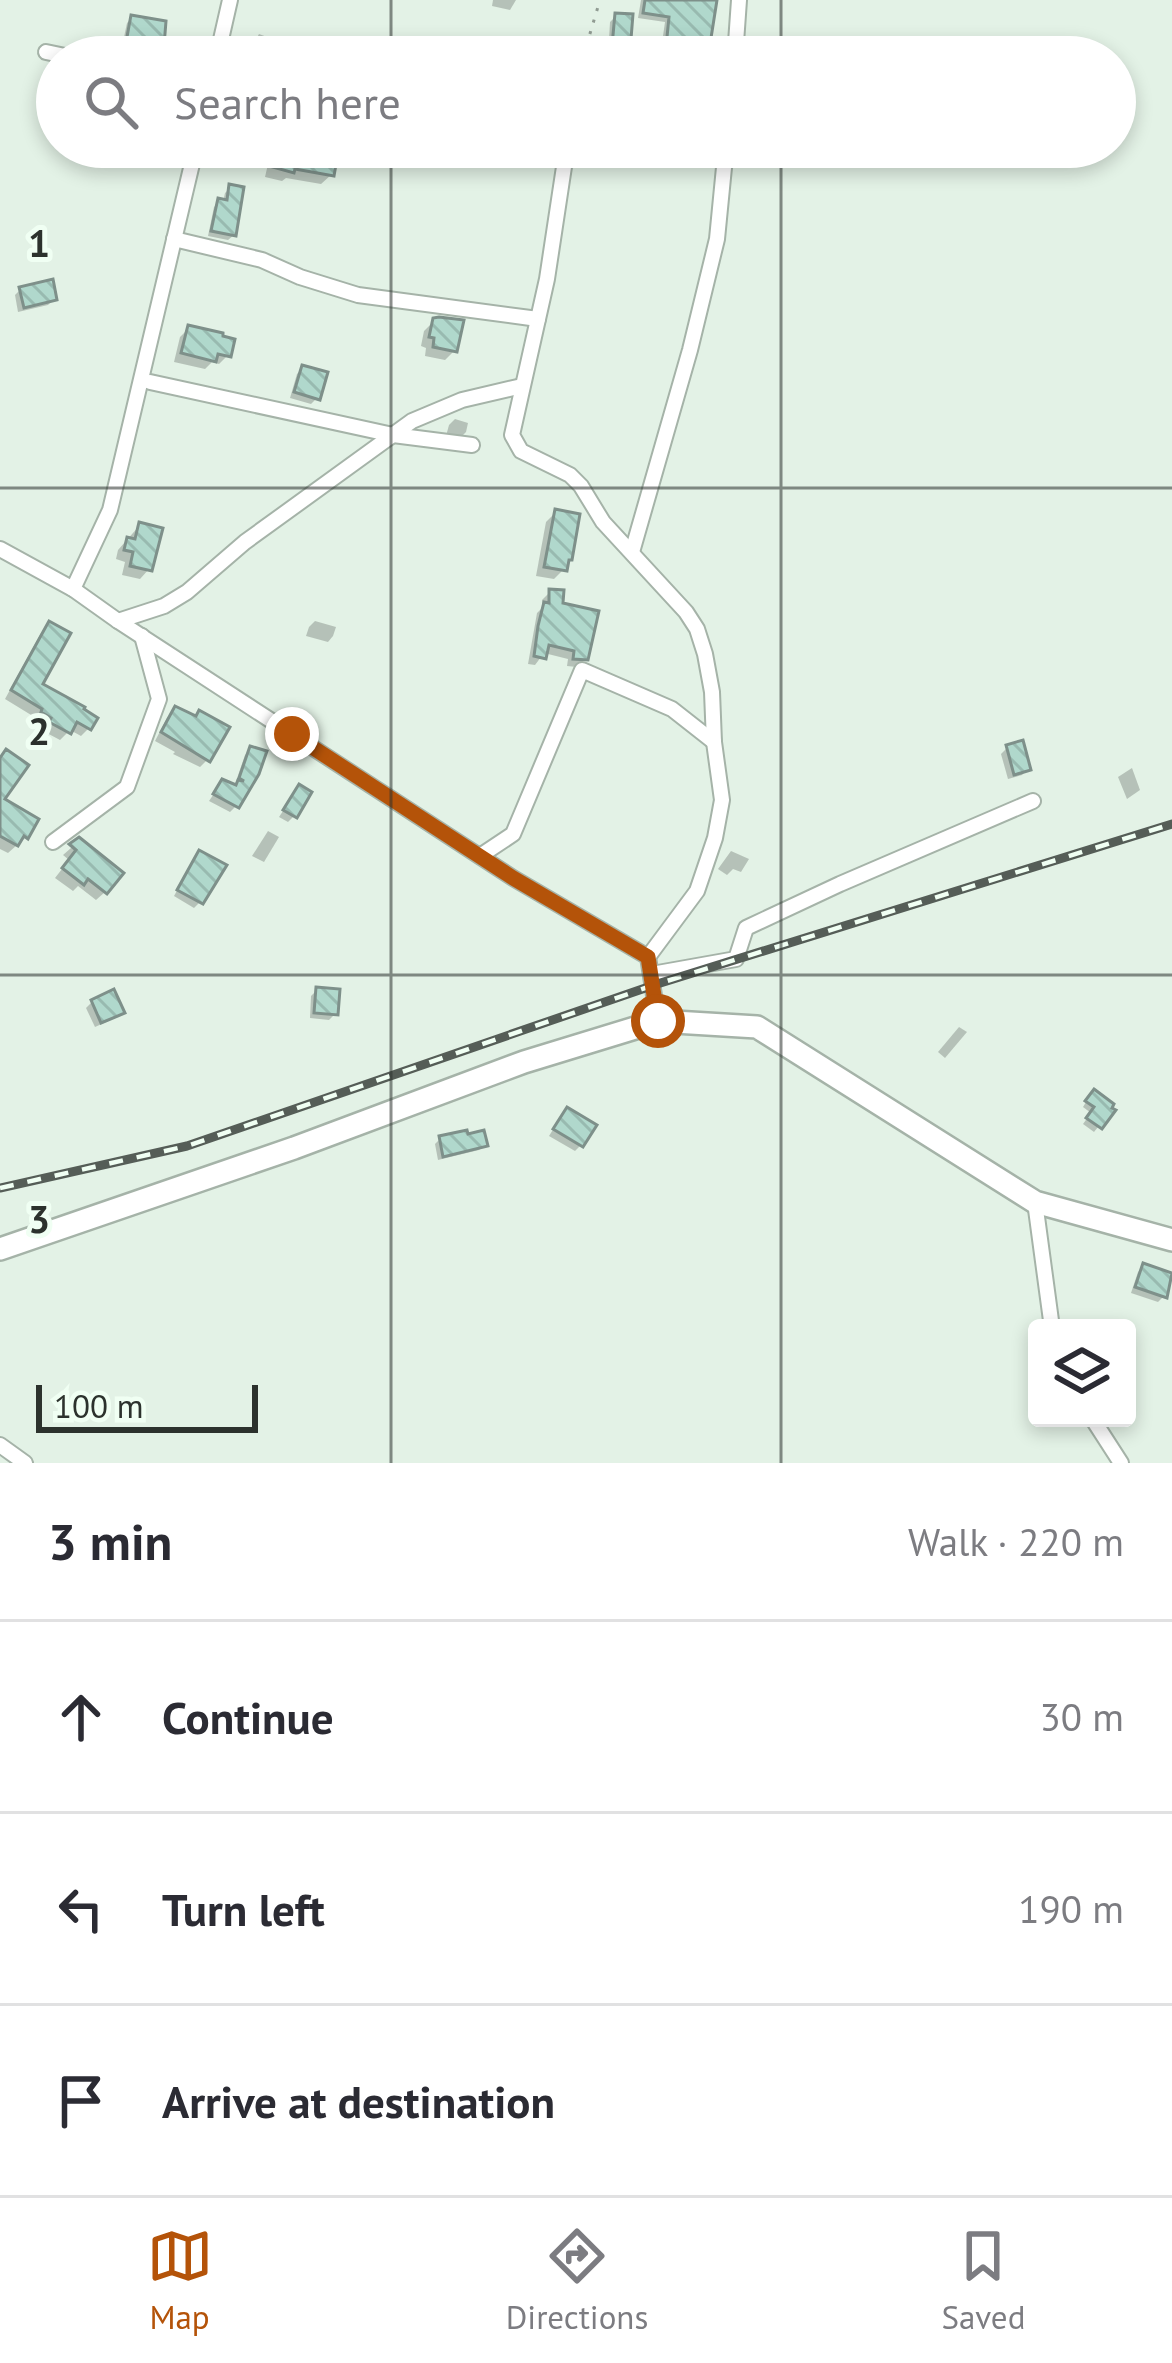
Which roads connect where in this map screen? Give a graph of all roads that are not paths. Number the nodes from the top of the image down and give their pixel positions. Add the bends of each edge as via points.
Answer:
1 (230, 0) edge
2 (739, 0) edge
3 (222, 36) edge
4 (736, 36) edge
5 (191, 168) edge
6 (564, 168) edge
7 (724, 168) edge
8 (174, 239) junction
9 (538, 319) junction
10 (150, 382) dead end
11 (522, 386) junction
12 (393, 434) junction
13 (472, 445) dead end
14 (0, 549) edge
15 (632, 552) junction
16 (73, 589) junction
17 (118, 621) junction
18 (142, 636) junction
19 (714, 742) junction
20 (1033, 801) dead end
21 (53, 842) dead end
22 (480, 856) junction
23 (648, 957) junction
24 (652, 974) junction
25 (658, 1021) junction
26 (1035, 1202) junction
27 (1172, 1240) edge
28 (0, 1249) edge
29 (1052, 1319) edge
30 (1098, 1427) edge
31 (0, 1445) edge
32 (25, 1463) edge
33 (1121, 1463) edge

1 - 3 street
2 - 4 street
5 - 8 street
6 - 9 street
7 - 15 street via 717,239
8 - 9 street via 358,295
8 - 16 street via 110,510
9 - 11 street
10 - 12 street
11 - 12 street via 462,400
11 - 15 street via 516,446 570,475
12 - 13 street
12 - 17 street via 187,592
14 - 16 street
15 - 19 street via 698,629
16 - 17 street
17 - 18 street
18 - 21 street via 159,699 128,787
18 - 22 street
19 - 22 street via 672,710 582,670 513,834
19 - 23 street via 722,800 715,838 697,891
20 - 24 street via 746,928 736,959
22 - 23 street
23 - 24 street
24 - 25 street
25 - 26 main road via 757,1027
25 - 28 main road
26 - 27 main road
26 - 29 street
30 - 33 street
31 - 32 street

